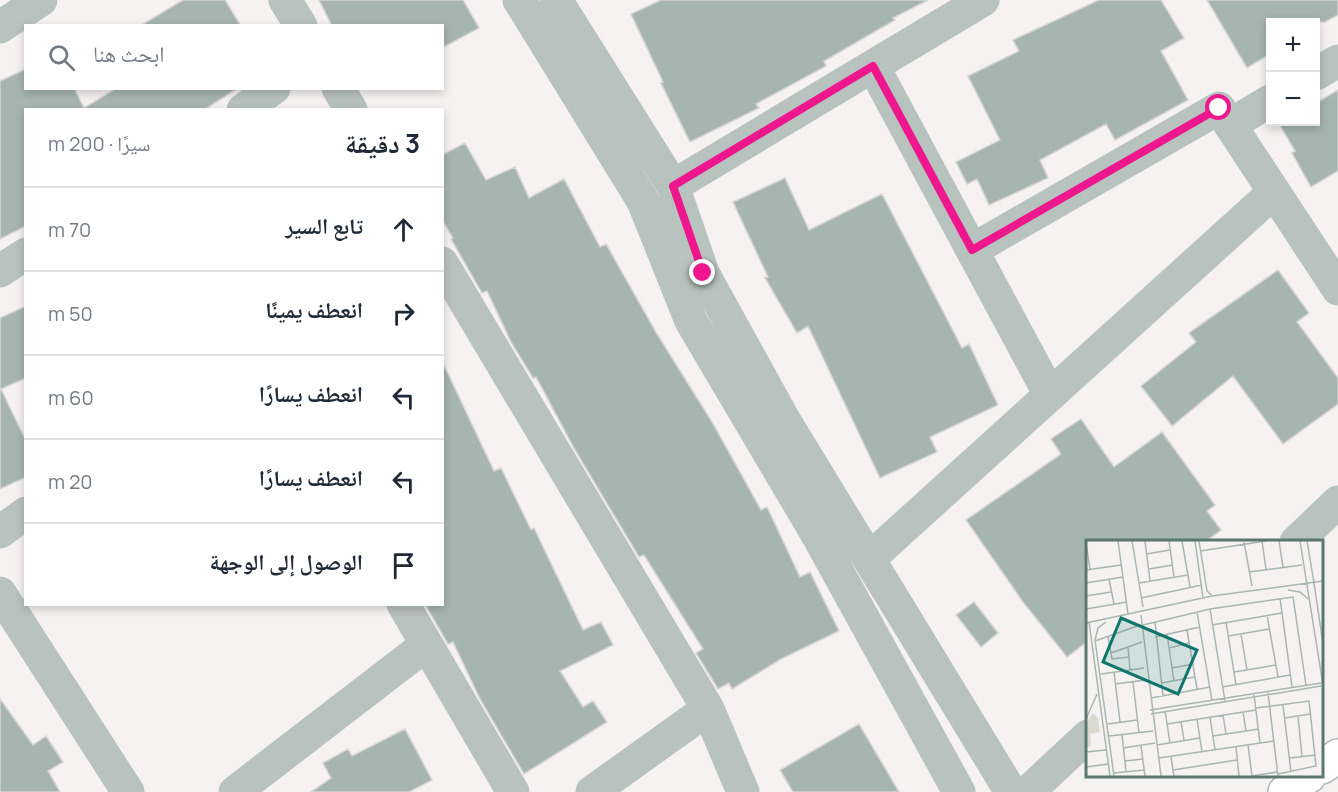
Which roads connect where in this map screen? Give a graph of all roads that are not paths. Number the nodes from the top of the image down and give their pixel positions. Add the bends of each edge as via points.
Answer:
1 (41, 0) edge
2 (285, 0) edge
3 (519, 0) edge
4 (983, 0) edge
5 (566, 3) edge
6 (300, 24) edge
7 (0, 27) edge
8 (1338, 61) edge
9 (873, 66) junction
10 (1319, 72) edge
11 (271, 90) edge
12 (339, 90) edge
13 (1266, 103) edge
14 (246, 108) edge
15 (350, 108) edge
16 (1230, 125) junction
17 (673, 186) junction
18 (1274, 192) junction
19 (972, 250) junction
20 (24, 255) edge
21 (444, 267) edge
22 (0, 271) edge
23 (1338, 289) edge
24 (1050, 395) junction
25 (1338, 502) edge
26 (24, 514) edge
27 (0, 531) edge
28 (1298, 540) edge
29 (869, 559) junction
30 (0, 593) edge
31 (404, 606) edge
32 (426, 645) junction
33 (708, 709) junction
34 (1086, 738) edge
35 (1338, 756) edge
36 (1323, 766) edge
37 (1308, 777) edge
38 (128, 792) edge
39 (235, 792) edge
40 (513, 792) edge
41 (592, 792) edge
42 (743, 792) edge
43 (959, 792) edge
44 (1011, 792) edge
45 (1028, 792) edge
46 (1285, 792) edge

1 - 7 street
2 - 6 street
3 - 43 street via 643,201 691,321 818,536
4 - 9 street
5 - 17 street
8 - 10 street
9 - 17 street
9 - 19 street
11 - 14 street
12 - 15 street
13 - 16 street
16 - 18 street
16 - 19 street via 1219,108
17 - 29 street via 703,273 783,418
18 - 23 street
18 - 24 street
19 - 24 street
20 - 22 street
21 - 33 street
24 - 29 street
25 - 28 street
26 - 27 street
29 - 44 street
30 - 38 street
31 - 32 street
32 - 39 street
32 - 40 street
33 - 41 street
33 - 42 street
34 - 45 street
35 - 36 main road
37 - 46 main road

